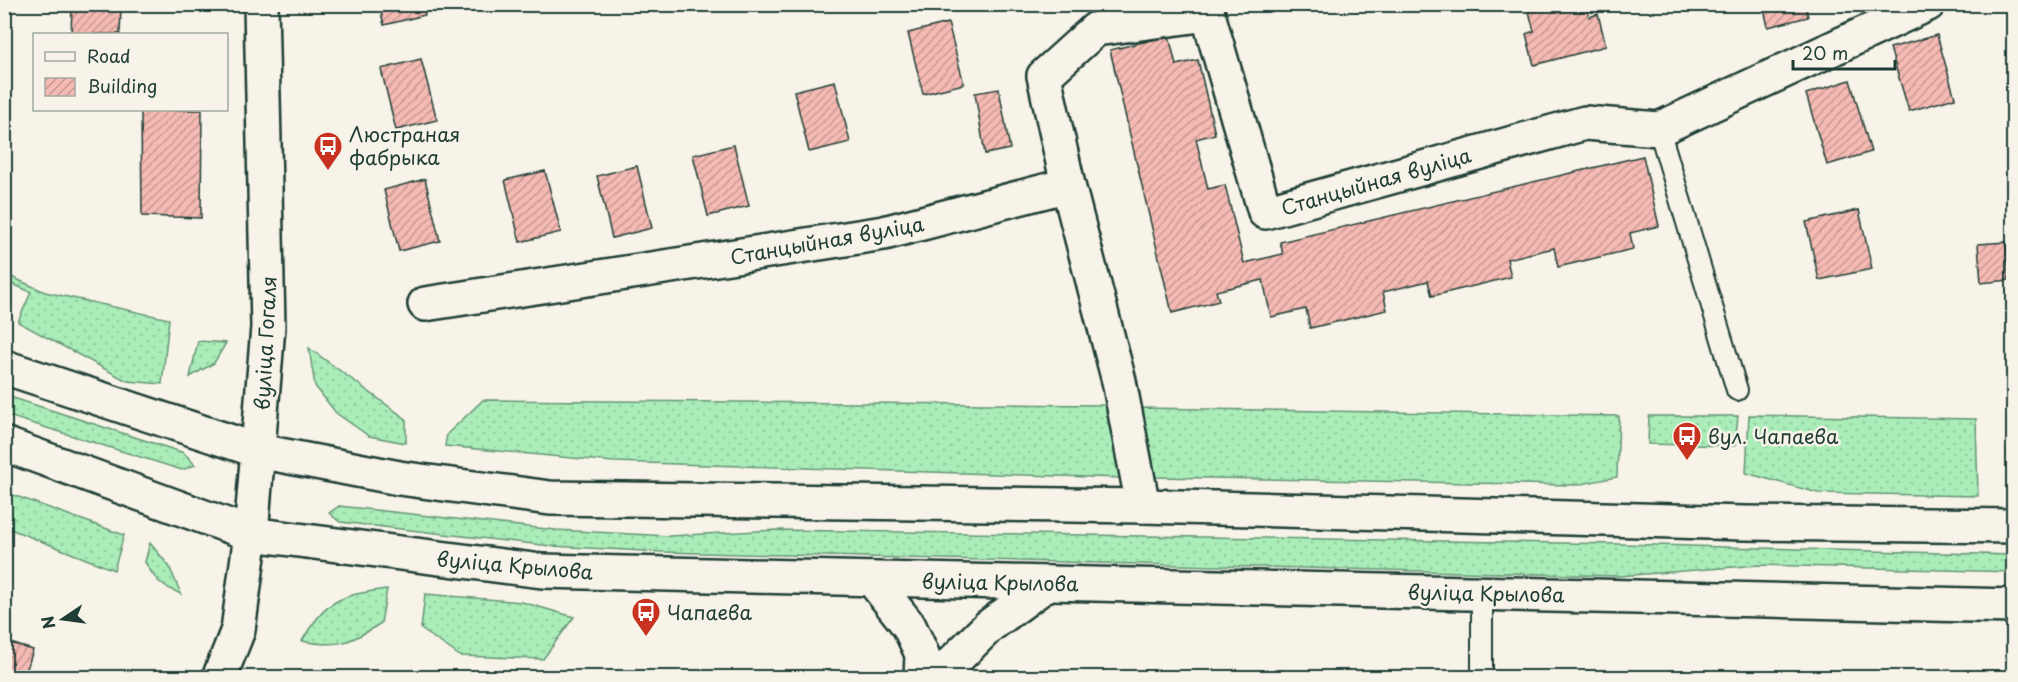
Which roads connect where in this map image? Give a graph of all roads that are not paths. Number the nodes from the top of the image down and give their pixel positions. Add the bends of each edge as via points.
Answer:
1 (261, 4) edge
2 (1928, 4) edge
3 (1209, 9) edge
4 (1659, 129) junction
5 (1068, 185) junction
6 (425, 304) dead end
7 (4, 367) edge
8 (1737, 390) dead end
9 (4, 444) edge
10 (259, 451) junction
11 (1143, 506) junction
12 (2013, 526) edge
13 (251, 534) junction
14 (872, 579) junction
15 (1048, 583) junction
16 (1482, 593) junction
17 (2013, 606) edge
18 (219, 678) edge
19 (921, 678) edge
20 (938, 678) edge
21 (1482, 678) edge

1 - 10 main road, вуліца Гогаля via 269,284
2 - 4 main road, Станцыйная вуліца
3 - 4 main road, Станцыйная вуліца via 1265,212 1585,123
3 - 5 main road, Станцыйная вуліца via 1096,29 1044,76
4 - 8 lane
5 - 6 main road, Станцыйная вуліца via 884,233
5 - 11 main road via 1119,381
7 - 10 main road
9 - 13 main road, вуліца Крылова
10 - 11 main road via 399,477 550,498
10 - 13 main road, вуліца Гогаля
11 - 12 main road via 1744,523
13 - 14 main road, вуліца Крылова via 542,572
13 - 18 main road, вуліца Гогаля via 238,630
14 - 15 main road, вуліца Крылова
14 - 19 main road via 909,626 922,654
15 - 16 main road, вуліца Крылова
15 - 20 main road via 989,626
16 - 17 main road, вуліца Крылова
16 - 21 lane

